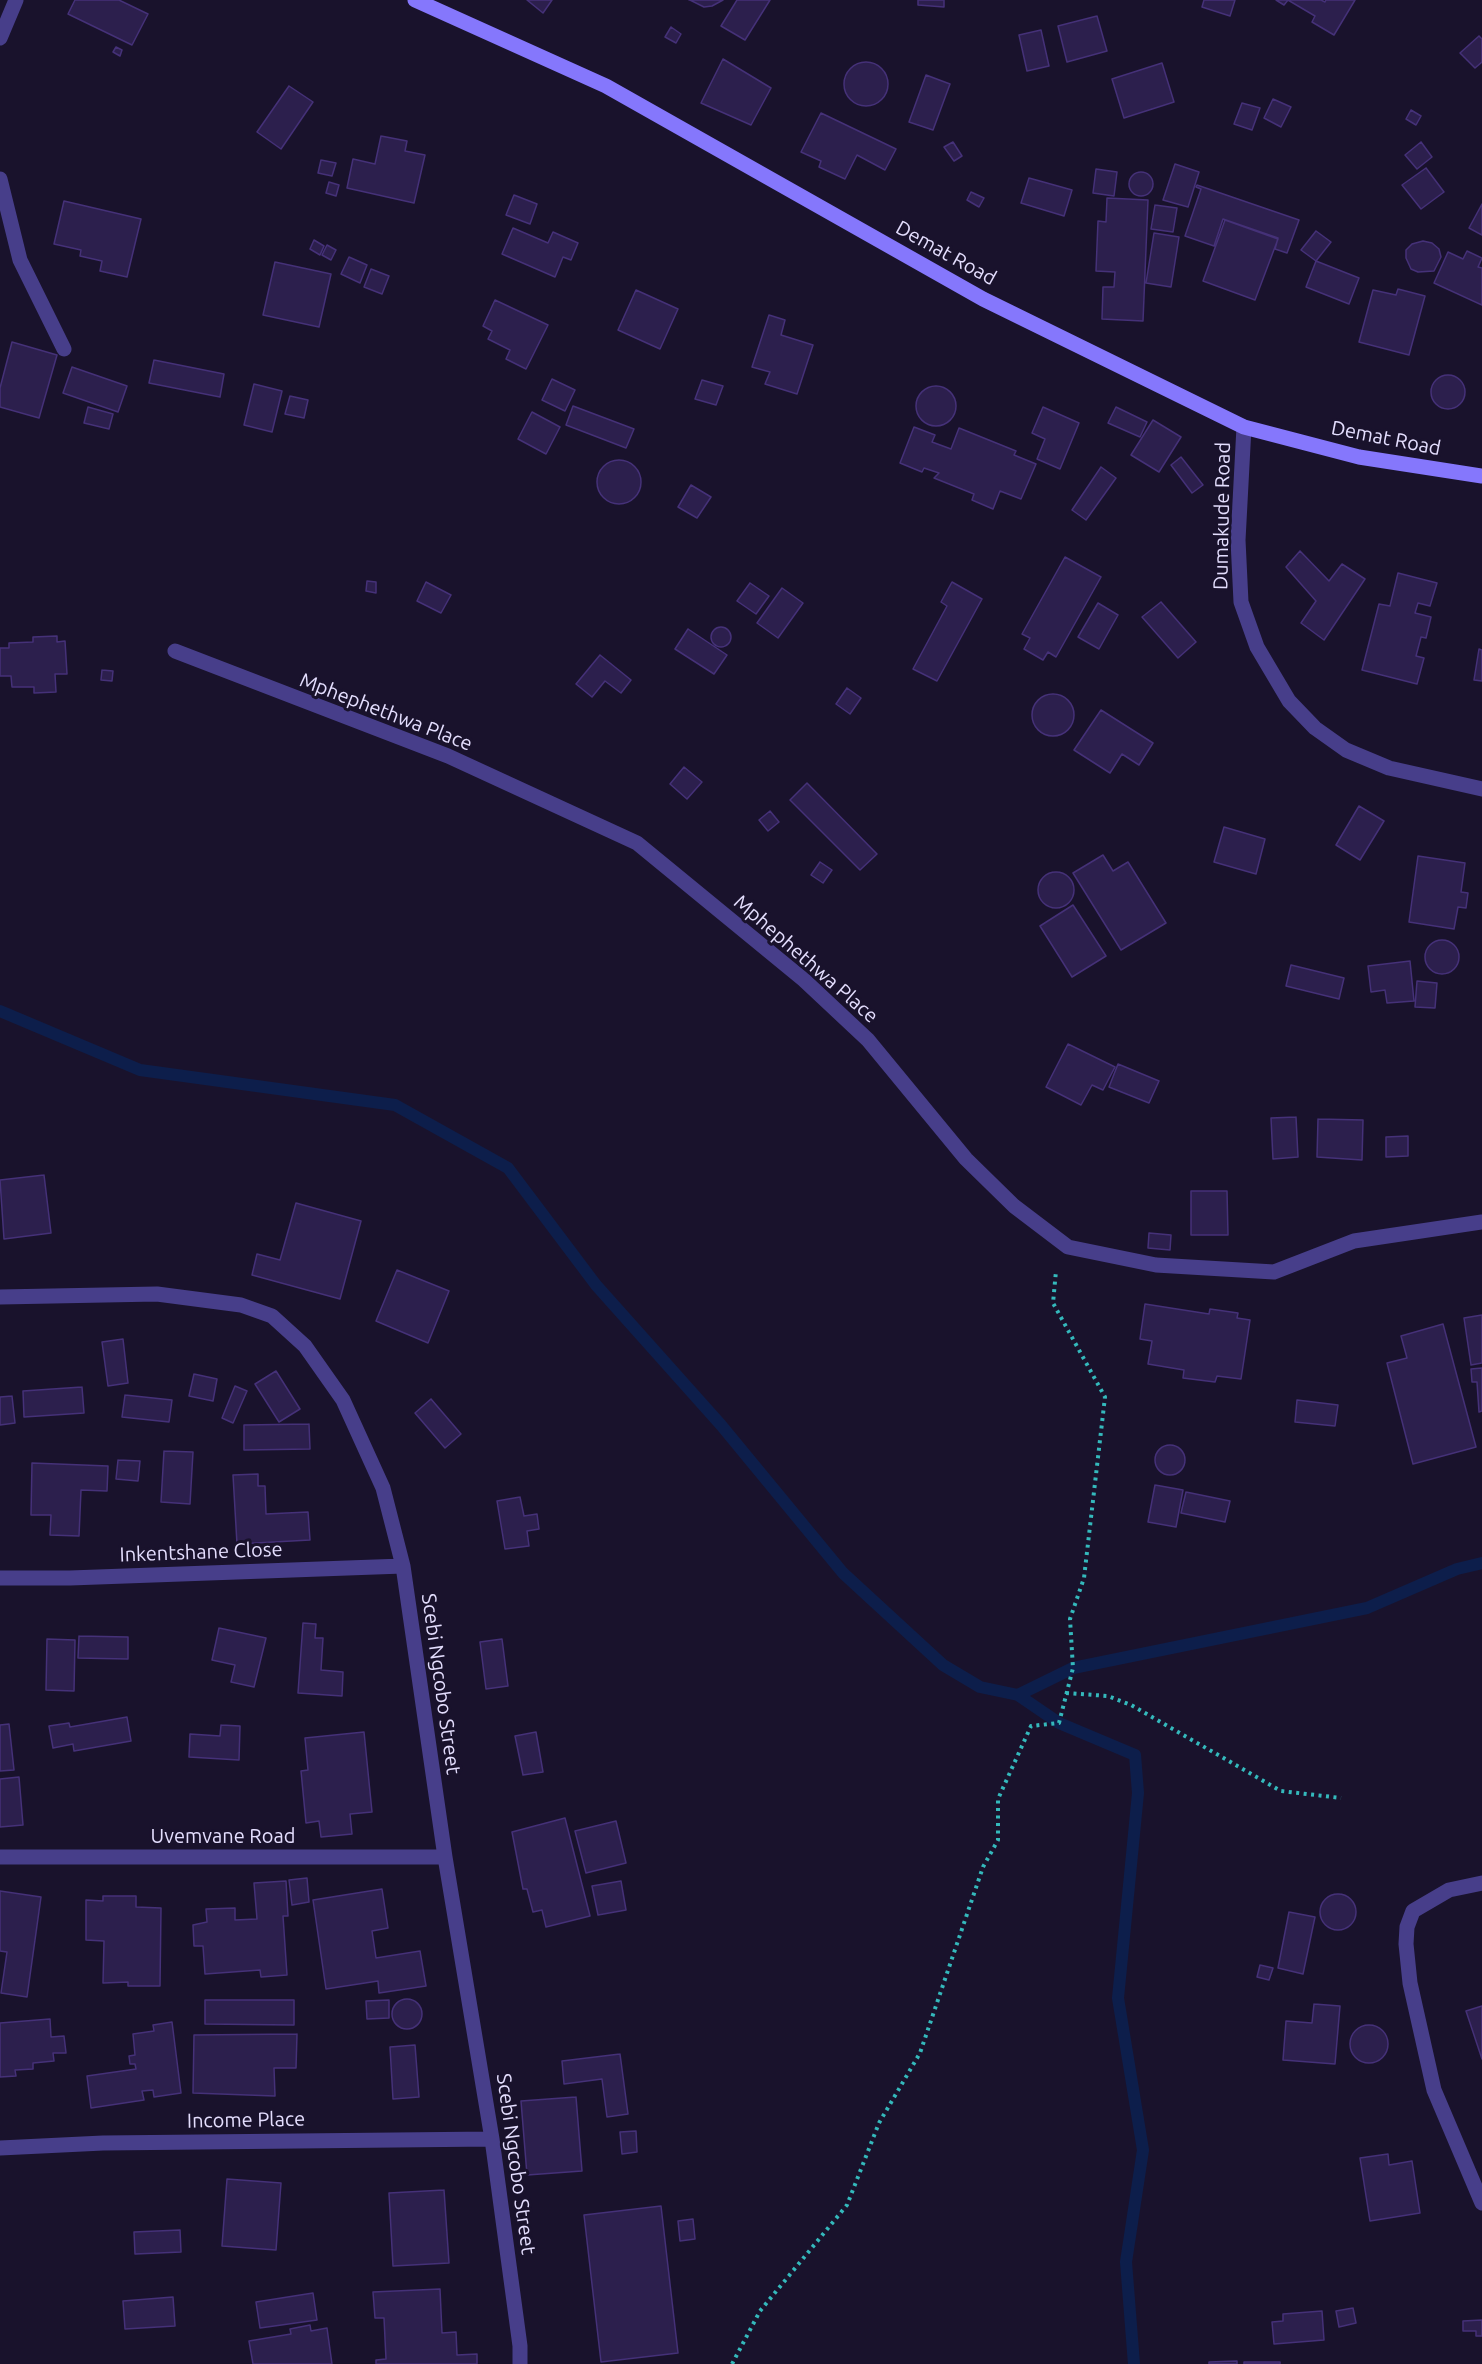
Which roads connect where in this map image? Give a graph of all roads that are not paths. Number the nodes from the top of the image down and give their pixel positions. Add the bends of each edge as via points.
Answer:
1 (16, 0) edge
2 (415, 0) edge
3 (0, 38) edge
4 (0, 180) edge
5 (64, 349) dead end
6 (1244, 427) junction
7 (1482, 476) edge
8 (175, 651) dead end
9 (1482, 789) edge
10 (1482, 1222) edge
11 (0, 1297) edge
12 (403, 1566) junction
13 (0, 1578) edge
14 (0, 1857) edge
15 (445, 1857) junction
16 (1482, 1883) edge
17 (492, 2139) junction
18 (0, 2148) edge
19 (1482, 2203) edge
20 (520, 2364) edge

1 - 3 street
2 - 6 street, Demat Road via 606,86 984,299
4 - 5 street via 20,260
6 - 7 street, Demat Road via 1359,457
6 - 9 street, Dumakude Road via 1238,540 1241,602 1257,647 1289,701 1315,728 1346,750 1389,768
8 - 10 street, Mphephethwa Place via 448,756 637,843 804,980 868,1040 966,1159 1014,1206 1068,1247 1156,1265 1274,1272 1354,1241
11 - 12 street, Scebi Ngcobo Street via 157,1294 241,1305 272,1317 305,1346 343,1400 383,1488
12 - 13 street, Inkentshane Close
12 - 15 street, Scebi Ngcobo Street
14 - 15 street, Uvemvane Road
15 - 17 street, Scebi Ngcobo Street
16 - 19 street via 1449,1890 1413,1911 1406,1944 1410,1983 1434,2090
17 - 18 street, Income Place via 103,2143
17 - 20 street, Scebi Ngcobo Street

